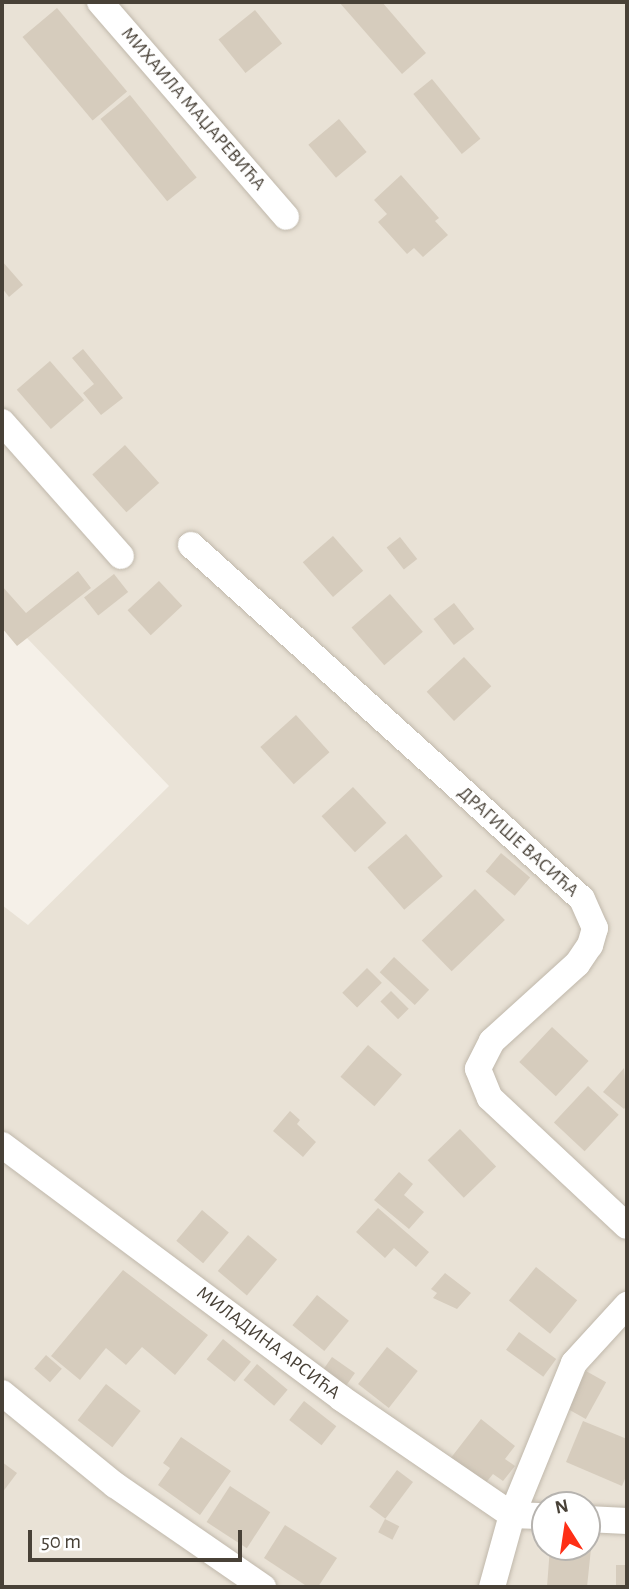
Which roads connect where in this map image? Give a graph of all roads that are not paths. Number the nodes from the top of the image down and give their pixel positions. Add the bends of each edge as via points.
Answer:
1 (100, 2) edge
2 (286, 217) dead end
3 (2, 422) edge
4 (191, 545) dead end
5 (121, 556) dead end
6 (2, 1145) edge
7 (627, 1226) edge
8 (627, 1305) edge
9 (2, 1393) edge
10 (512, 1514) junction
11 (531, 1516) edge
12 (601, 1520) edge
13 (627, 1521) edge
14 (263, 1587) edge
15 (492, 1587) edge

1 - 2 street, МИХАИЛА МАЏАРЕВИЋА
3 - 5 street
4 - 7 street, ДРАГИШЕ ВАСИЋА via 582,899 595,928 590,945 577,964 492,1041 478,1069 491,1098
6 - 10 street, МИЛАДИНА АРСИЋА via 341,1398
8 - 10 street via 574,1363
9 - 14 street via 115,1485
10 - 11 street, МИЛАДИНА АРСИЋА
10 - 15 street
12 - 13 street

